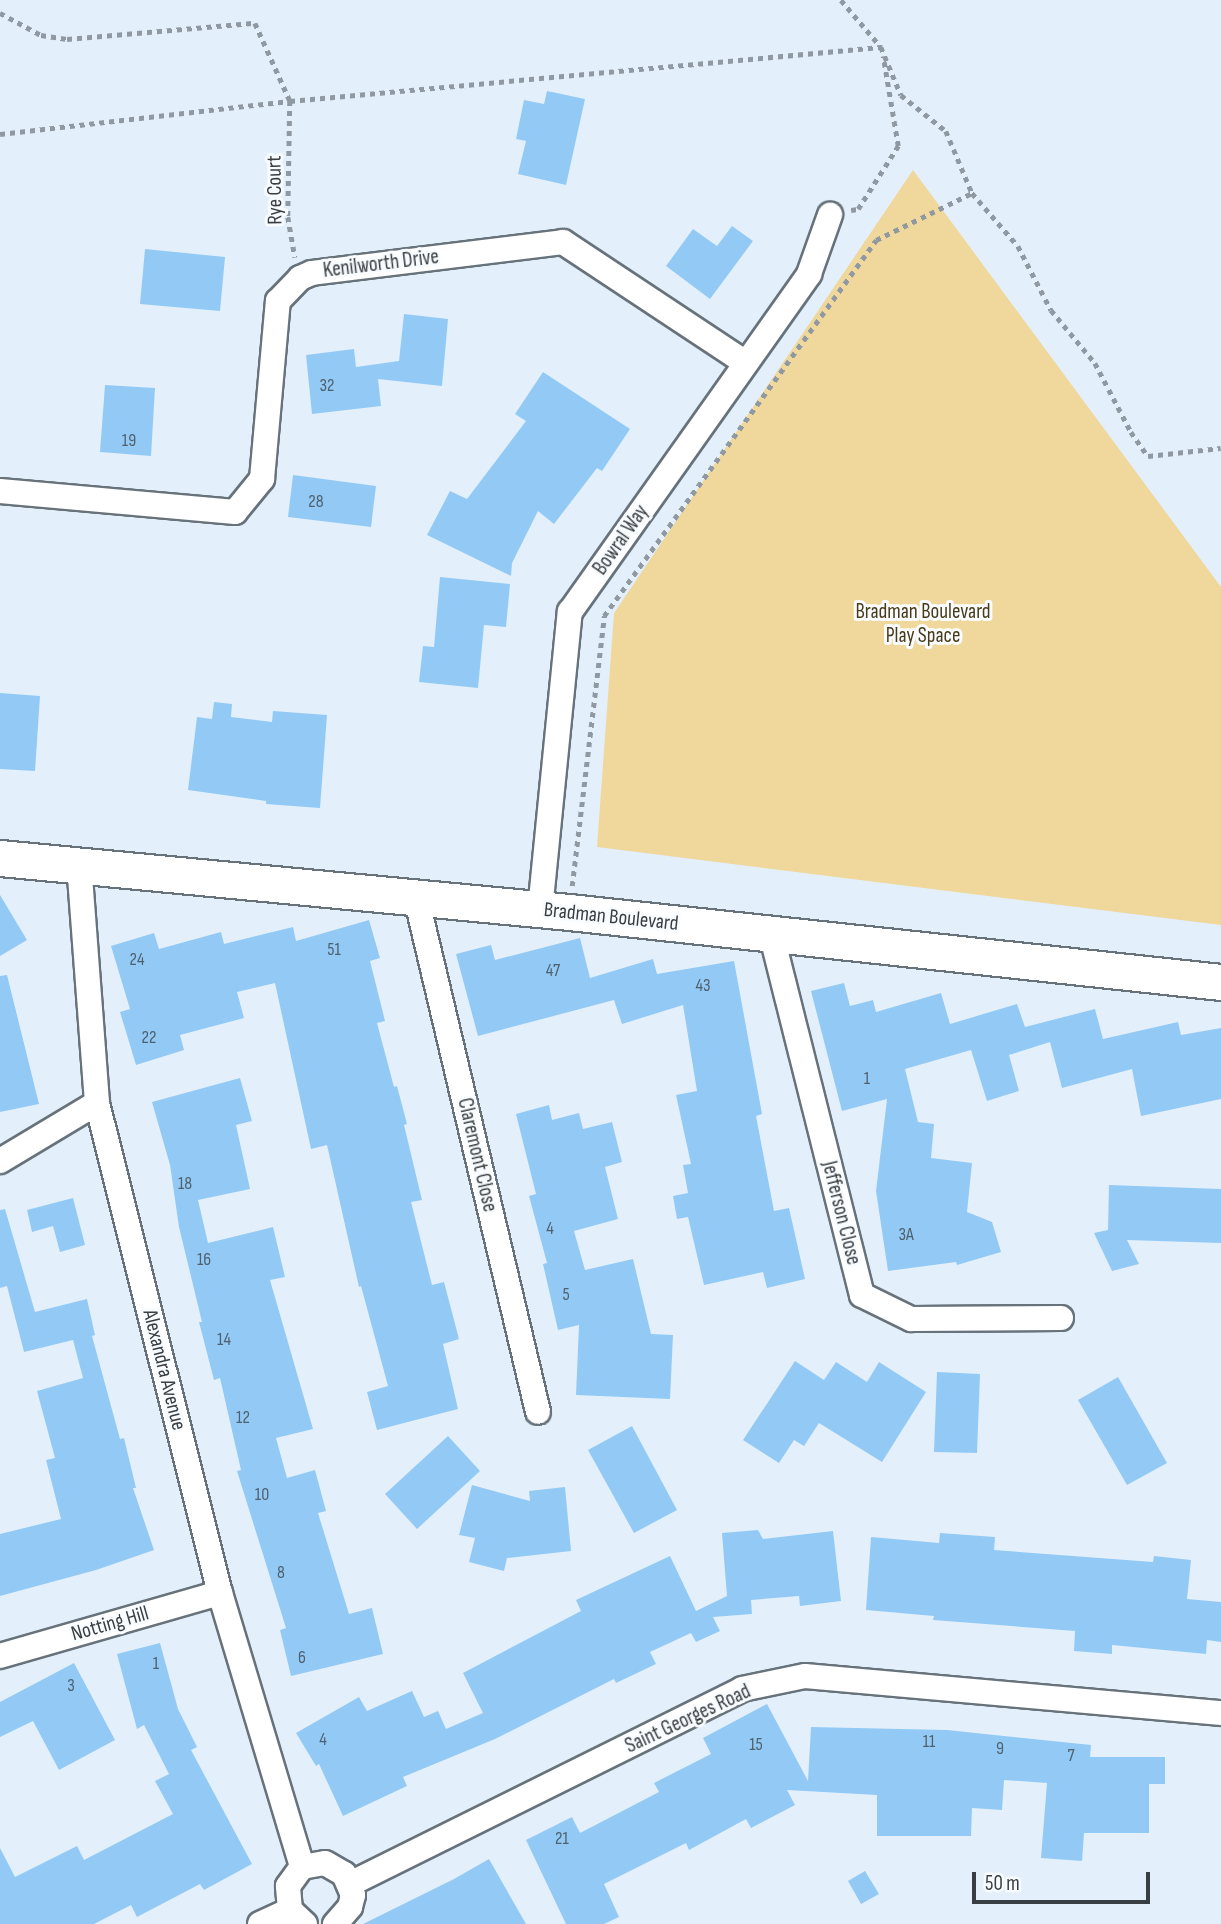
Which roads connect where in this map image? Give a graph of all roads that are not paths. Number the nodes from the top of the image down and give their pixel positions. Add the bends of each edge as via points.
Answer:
1 (830, 215) road end
2 (746, 363) junction
3 (0, 491) edge
4 (0, 858) edge
5 (79, 863) junction
6 (416, 897) junction
7 (555, 911) junction
8 (771, 933) junction
9 (1221, 982) edge
10 (97, 1103) junction
11 (0, 1161) edge
12 (1060, 1318) dead end
13 (538, 1412) dead end
14 (220, 1592) junction
15 (0, 1656) edge
16 (1221, 1713) edge
17 (302, 1867) junction
18 (350, 1884) junction
19 (298, 1917) edge
20 (260, 1924) edge
21 (335, 1924) edge

1 - 2 street, Bowral Way via 809,274
2 - 3 street, Kenilworth Drive via 563,242 312,273 300,278 278,302 262,480 235,512
2 - 7 street, Bowral Way via 569,612
4 - 5 street, Bradman Boulevard
5 - 6 street, Bradman Boulevard
5 - 10 street, Alexandra Avenue
6 - 7 street, Bradman Boulevard
6 - 13 street, Claremont Close
7 - 8 street, Bradman Boulevard
8 - 9 street, Bradman Boulevard
8 - 12 street, Jefferson Close via 862,1295 911,1319
10 - 11 street
10 - 14 street, Alexandra Avenue
14 - 15 street, Notting Hill
14 - 17 street, Alexandra Avenue
16 - 18 street, Saint Georges Road via 805,1676 742,1689
17 - 18 street via 325,1863 336,1867
17 - 19 street via 288,1886
18 - 21 street via 350,1907
19 - 20 street

